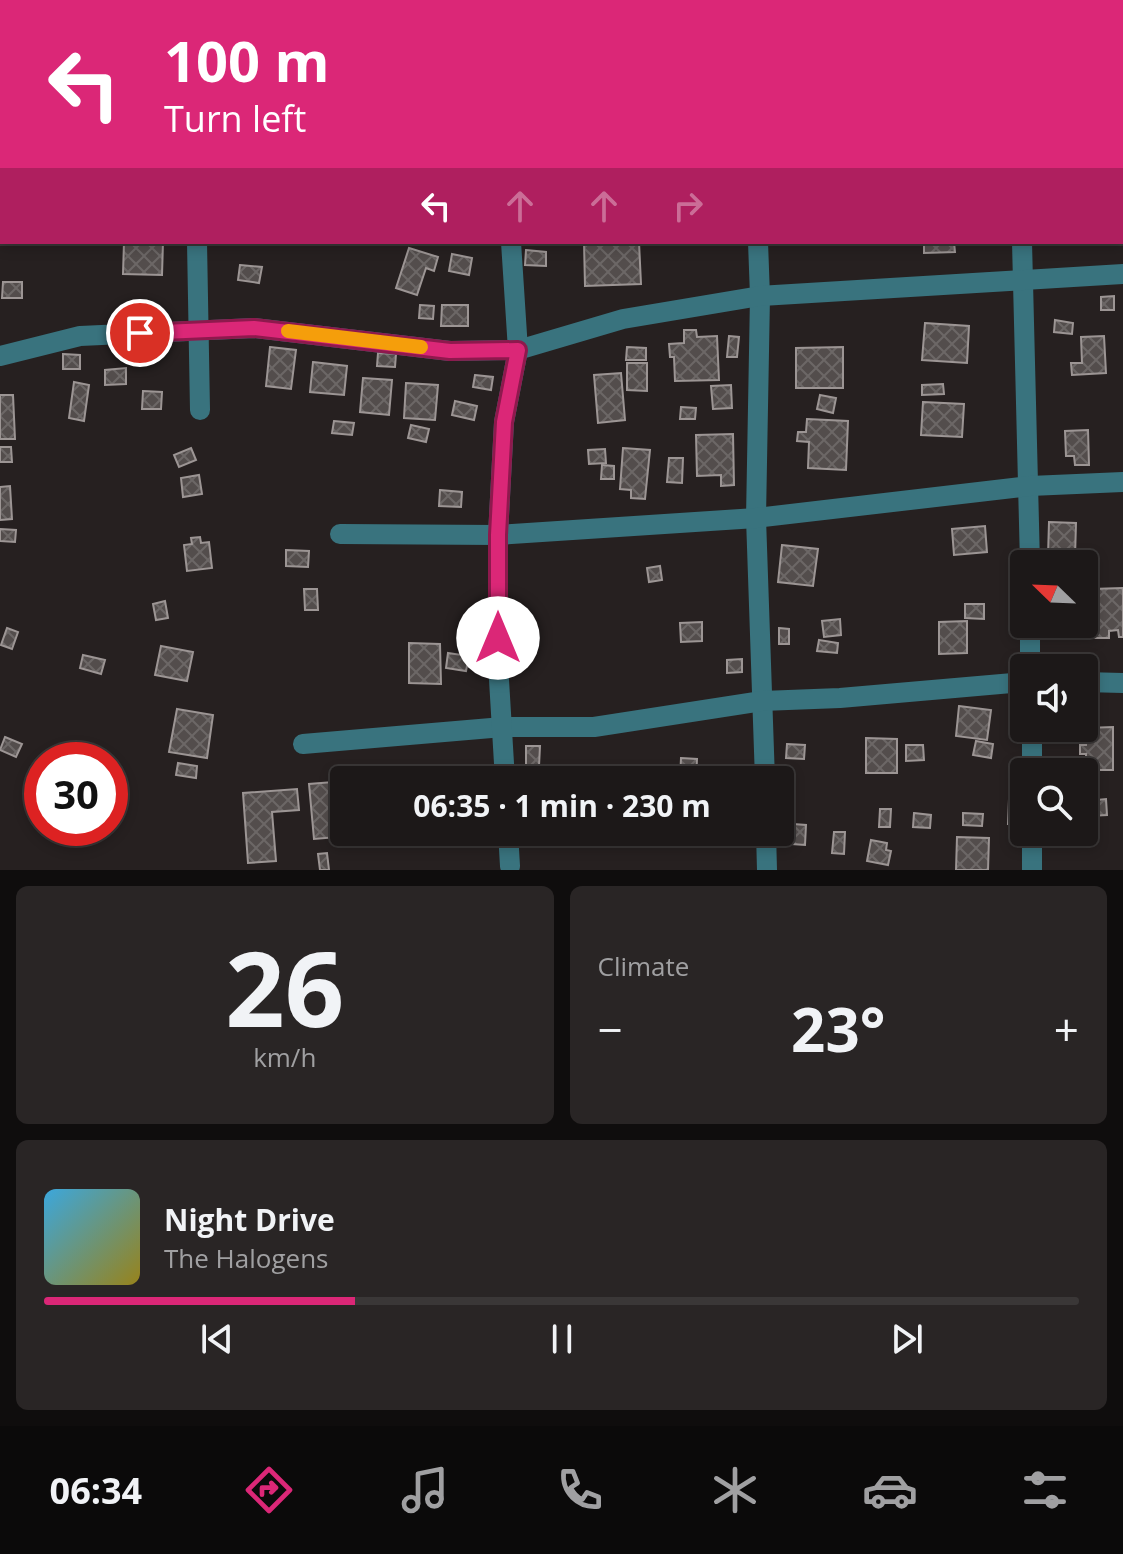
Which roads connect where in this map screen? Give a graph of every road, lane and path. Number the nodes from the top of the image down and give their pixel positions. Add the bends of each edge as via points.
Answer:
1 (197, 244) edge
2 (511, 244) edge
3 (758, 244) edge
4 (1022, 244) edge
5 (1123, 274) edge
6 (1024, 282) junction
7 (760, 296) junction
8 (199, 329) junction
9 (518, 350) junction
10 (0, 356) edge
11 (200, 410) dead end
12 (1123, 482) edge
13 (1030, 486) junction
14 (756, 518) junction
15 (340, 534) dead end
16 (498, 535) junction
17 (1030, 550) edge
18 (1098, 682) edge
19 (1010, 683) edge
20 (1123, 683) edge
21 (762, 701) junction
22 (503, 727) junction
23 (303, 744) dead end
24 (504, 766) edge
25 (764, 766) edge
26 (509, 846) edge
27 (766, 846) edge
28 (1032, 846) edge
29 (510, 866) dead end
30 (767, 870) edge
31 (1032, 870) edge

1 - 8 street
2 - 9 street
3 - 7 street
4 - 6 street
5 - 6 street
6 - 7 street
6 - 13 street
7 - 9 street via 623,319
7 - 14 street
8 - 9 street via 254,328 450,351
8 - 10 street via 80,336
8 - 11 street
9 - 16 street via 504,422
12 - 13 street
13 - 14 street
13 - 17 street
14 - 16 street
14 - 21 street
15 - 16 street
16 - 22 street
18 - 20 street
19 - 21 street
21 - 22 street via 594,727
21 - 25 street
22 - 23 street
22 - 24 street
26 - 29 street
27 - 30 street
28 - 31 street

